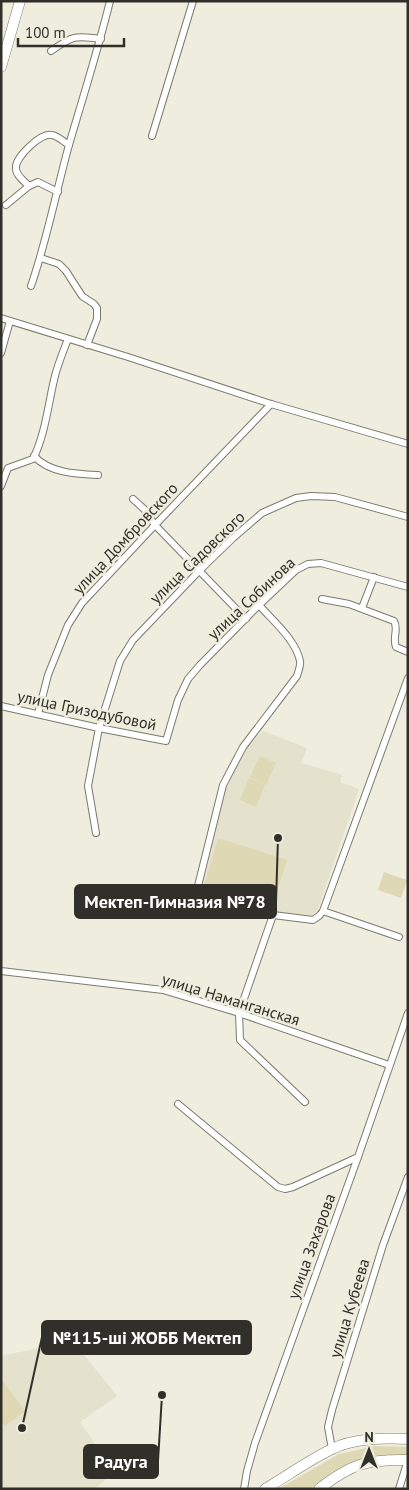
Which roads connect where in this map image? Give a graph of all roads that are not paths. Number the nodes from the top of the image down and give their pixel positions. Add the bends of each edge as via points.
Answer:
1 (20, 1) edge
2 (110, 1) edge
3 (193, 1) edge
4 (101, 39) junction
5 (51, 51) dead end
6 (1, 67) edge
7 (152, 136) dead end
8 (69, 145) junction
9 (29, 186) junction
10 (58, 192) junction
11 (6, 205) dead end
12 (41, 258) junction
13 (31, 286) dead end
14 (1, 318) edge
15 (10, 321) junction
16 (68, 339) junction
17 (86, 345) junction
18 (1, 352) edge
19 (271, 404) junction
20 (408, 444) edge
21 (34, 456) junction
22 (98, 475) dead end
23 (1, 486) edge
24 (134, 499) dead end
25 (408, 517) edge
26 (155, 525) junction
27 (199, 571) junction
28 (374, 577) junction
29 (408, 587) edge
30 (322, 599) dead end
31 (259, 605) junction
32 (362, 608) junction
33 (246, 618) junction
34 (408, 652) edge
35 (408, 678) edge
36 (1, 706) edge
37 (38, 714) junction
38 (99, 728) junction
39 (166, 741) joint
40 (96, 833) dead end
41 (323, 912) junction
42 (273, 915) junction
43 (399, 937) dead end
44 (1, 971) edge
45 (239, 1013) junction
46 (408, 1013) edge
47 (389, 1065) junction
48 (305, 1102) dead end
49 (178, 1104) dead end
50 (358, 1157) junction
51 (408, 1178) edge
52 (408, 1439) edge
53 (332, 1449) junction
54 (408, 1460) edge
55 (244, 1489) edge
56 (265, 1489) edge
57 (319, 1489) edge
58 (399, 1489) edge

1 - 6 main road
2 - 4 street
3 - 7 street
4 - 5 street via 75,36
4 - 8 street
8 - 9 street via 53,135 36,140 17,161 15,169
8 - 10 street
9 - 10 street via 38,182
9 - 11 street
10 - 12 street
12 - 13 street
12 - 17 street via 58,264 82,296 94,304 96,318
14 - 15 street
15 - 16 street
15 - 18 street
16 - 17 street
16 - 21 street
17 - 19 street
19 - 20 street
19 - 26 street, улица Домбровского
21 - 22 street via 41,464 71,473
21 - 23 street via 8,468
24 - 26 street
25 - 27 street, улица Садовского via 335,497 296,498 262,513
26 - 27 street
26 - 37 street, улица Домбровского via 82,603 68,625 48,676
27 - 33 street
27 - 38 street, улица Садовского via 133,640 120,661
28 - 29 street, улица Собинова
28 - 31 street, улица Собинова via 321,563 308,564 296,570
28 - 32 street
30 - 32 street
31 - 33 street, улица Собинова
31 - 42 street via 295,648 301,663 297,676 243,747 222,785 197,890
32 - 34 street via 394,621 394,643
33 - 39 street, улица Собинова via 188,679
35 - 41 street
36 - 37 street, улица Гризодубовой
37 - 38 street, улица Гризодубовой
38 - 39 street, улица Гризодубовой
38 - 40 street, улица Садовского via 88,786
41 - 42 street via 313,920
41 - 43 street
42 - 45 street
44 - 45 street, улица Наманганская via 163,990
45 - 47 street, улица Наманганская
45 - 48 street via 242,1043
46 - 47 street, улица Захарова
47 - 50 street, улица Захарова
49 - 50 street via 278,1187 293,1188
50 - 55 street, улица Захарова via 255,1443
51 - 53 street, улица Кубеева via 383,1245 332,1410 328,1427
52 - 53 main road via 361,1441
53 - 56 main road
54 - 57 main road via 360,1464
54 - 58 street

